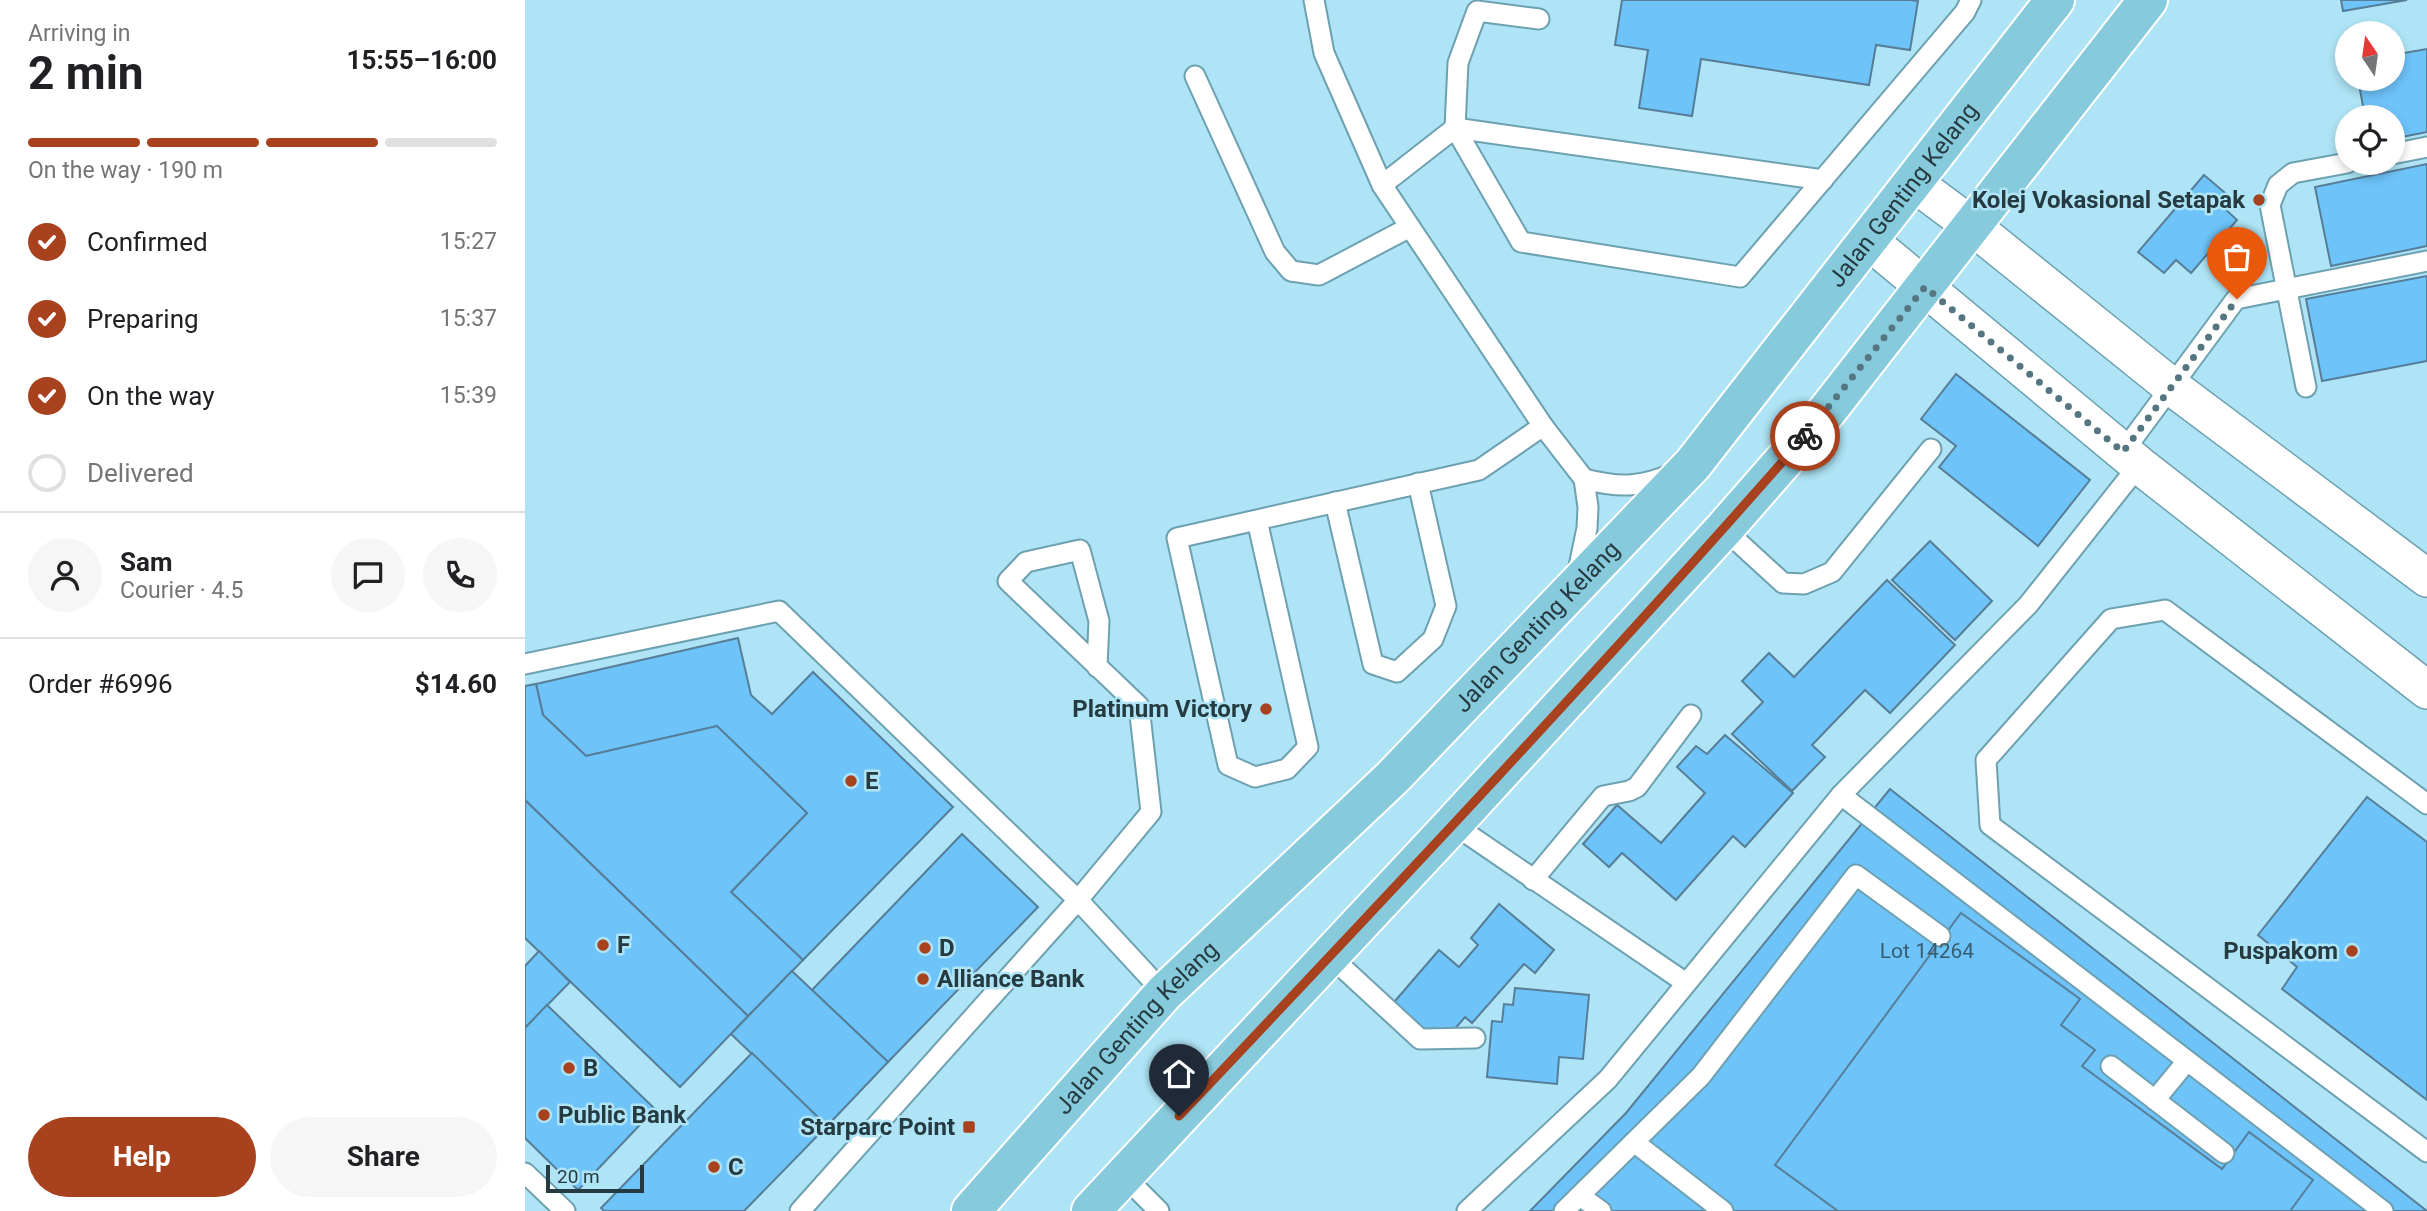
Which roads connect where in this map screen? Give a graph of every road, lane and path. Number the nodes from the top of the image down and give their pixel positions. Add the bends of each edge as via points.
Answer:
1 (1314, 0) edge
2 (1971, 0) edge
3 (2055, 0) edge
4 (2148, 0) edge
5 (1539, 19) dead end
6 (1195, 76) dead end
7 (1455, 128) junction
8 (2427, 147) edge
9 (2405, 151) edge
10 (2335, 165) edge
11 (1823, 180) junction
12 (1914, 183) junction
13 (1382, 185) junction
14 (1972, 226) junction
15 (1410, 227) junction
16 (1868, 240) junction
17 (2427, 261) edge
18 (1925, 287) junction
19 (2287, 288) junction
20 (2172, 387) junction
21 (2306, 387) dead end
22 (1543, 426) junction
23 (1931, 449) dead end
24 (2131, 458) junction
25 (1693, 464) junction
26 (1584, 480) junction
27 (1418, 483) junction
28 (1335, 502) junction
29 (1257, 520) junction
30 (1724, 528) junction
31 (2427, 578) edge
32 (1573, 592) junction
33 (525, 664) edge
34 (1097, 667) junction
35 (2427, 690) edge
36 (1691, 715) dead end
37 (1841, 795) junction
38 (2427, 804) edge
39 (1453, 824) junction
40 (1533, 880) junction
41 (1078, 900) junction
42 (1940, 936) dead end
43 (1331, 957) junction
44 (1686, 983) junction
45 (1164, 993) junction
46 (1475, 1038) dead end
47 (2187, 1061) junction
48 (2111, 1066) dead end
49 (2155, 1100) junction
50 (1635, 1142) junction
51 (2224, 1153) dead end
52 (2427, 1153) edge
53 (525, 1172) edge
54 (1123, 1175) junction
55 (1580, 1196) junction
56 (565, 1211) edge
57 (800, 1211) edge
58 (971, 1211) edge
59 (1091, 1211) edge
60 (1159, 1211) edge
61 (1467, 1211) edge
62 (1564, 1211) edge
63 (1601, 1211) edge
64 (1723, 1211) edge
65 (2383, 1211) edge

1 - 13 lane via 1324,53
2 - 11 lane
3 - 12 main road, Jalan Genting Kelang
4 - 14 main road
5 - 7 lane via 1477,11 1458,63
6 - 15 lane via 1275,252 1291,271 1319,275
7 - 11 lane
7 - 11 lane via 1521,242 1740,277
7 - 13 lane
8 - 9 lane
10 - 19 lane via 2293,173 2277,185 2270,205
12 - 14 street
12 - 16 main road, Jalan Genting Kelang
13 - 15 lane
14 - 18 main road
14 - 20 street
15 - 22 lane
16 - 18 street
16 - 25 main road, Jalan Genting Kelang
17 - 19 lane
18 - 24 street
18 - 30 main road via 1827,411
19 - 20 lane via 2237,299
19 - 21 lane
20 - 24 lane
20 - 31 street
22 - 26 lane
22 - 27 lane via 1479,470
23 - 30 lane via 1832,572 1804,584 1783,583
24 - 35 street
24 - 37 lane via 2028,605
25 - 26 lane via 1631,486
25 - 32 main road, Jalan Genting Kelang
26 - 32 lane via 1587,528
27 - 28 lane
27 - 28 lane via 1445,606 1433,639 1397,672 1373,664
28 - 29 lane
29 - 29 lane via 1177,538 1228,765 1255,777 1287,769 1308,747
30 - 39 main road
32 - 45 main road, Jalan Genting Kelang via 1393,777
33 - 41 lane via 779,611
34 - 34 lane via 1008,580 1026,562 1080,550 1099,621
34 - 41 lane via 1139,706 1151,812
36 - 40 lane via 1637,787 1603,796
37 - 44 lane
37 - 47 lane
38 - 52 lane via 2165,610 2111,619 1986,760 1990,825
39 - 40 lane
39 - 43 main road
40 - 44 lane
41 - 45 lane
41 - 57 lane
42 - 50 lane via 1856,874 1701,1076
43 - 46 lane via 1420,1039
43 - 54 main road
44 - 61 lane via 1608,1079
45 - 58 main road, Jalan Genting Kelang
47 - 49 lane
47 - 65 lane
48 - 49 lane
49 - 51 lane
50 - 55 lane
50 - 64 lane
53 - 56 lane
54 - 59 main road
54 - 60 lane
55 - 62 lane
55 - 63 lane

